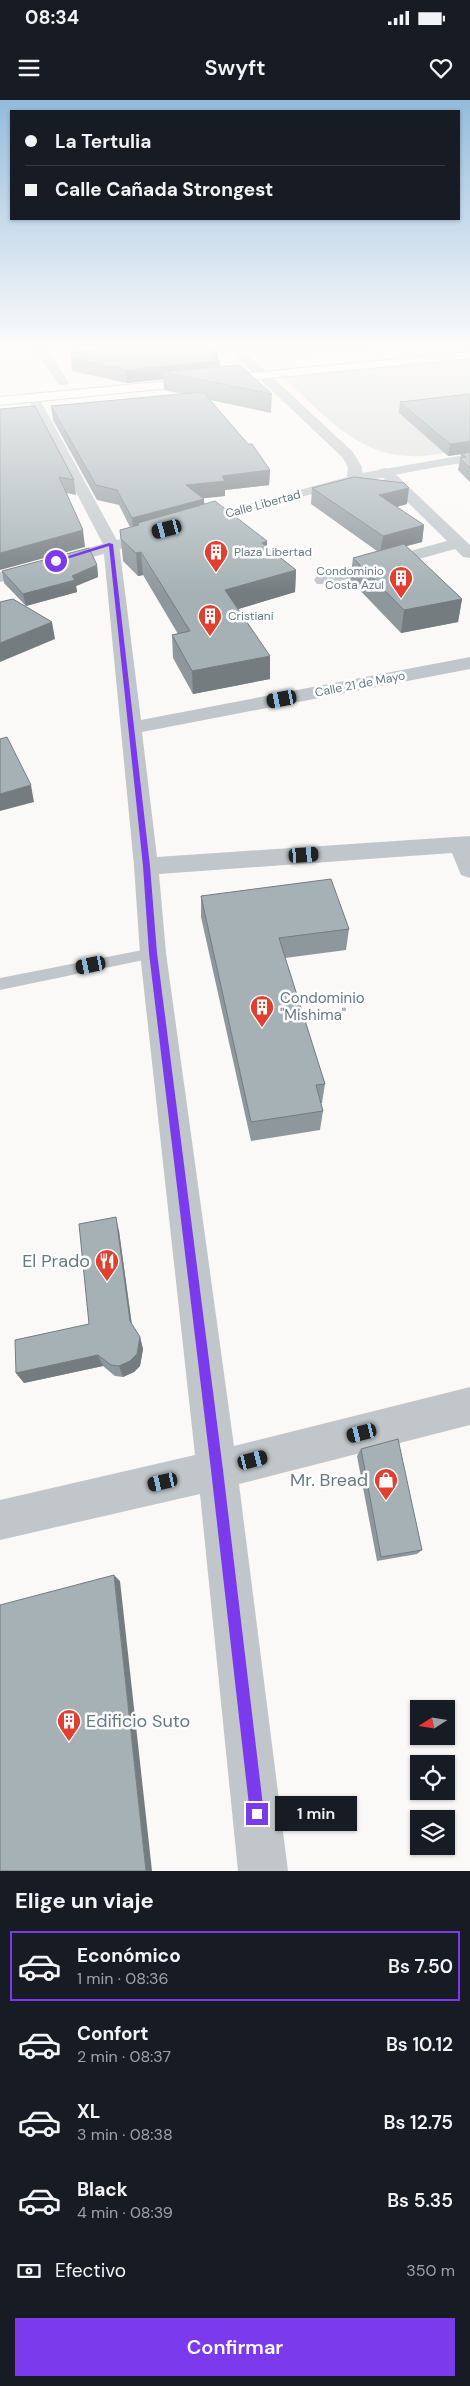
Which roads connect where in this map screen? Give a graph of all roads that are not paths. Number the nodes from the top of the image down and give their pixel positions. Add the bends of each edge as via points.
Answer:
1 (49, 429) edge
2 (322, 429) edge
3 (334, 440) junction
4 (364, 452) dead end
5 (470, 458) edge
6 (385, 465) junction
7 (354, 479) junction
8 (111, 544) junction
9 (464, 548) edge
10 (0, 577) edge
11 (323, 580) dead end
12 (470, 663) edge
13 (132, 728) junction
14 (465, 845) edge
15 (146, 866) junction
16 (470, 869) edge
17 (153, 953) junction
18 (0, 984) edge
19 (470, 1406) edge
20 (217, 1470) junction
21 (0, 1520) edge
22 (263, 1871) edge

1 - 8 street
2 - 3 street
3 - 4 street
3 - 7 street via 354,463
5 - 6 street, Calle Libertad
6 - 7 street, Calle Libertad
6 - 9 street
7 - 8 street, Calle Libertad
8 - 10 street, Calle Libertad
8 - 13 street
9 - 11 street
12 - 13 street, Calle 21 de Mayo
13 - 15 street
14 - 15 street
14 - 16 street
15 - 17 street
17 - 18 lane
17 - 20 street
19 - 20 street
20 - 21 street
20 - 22 street

